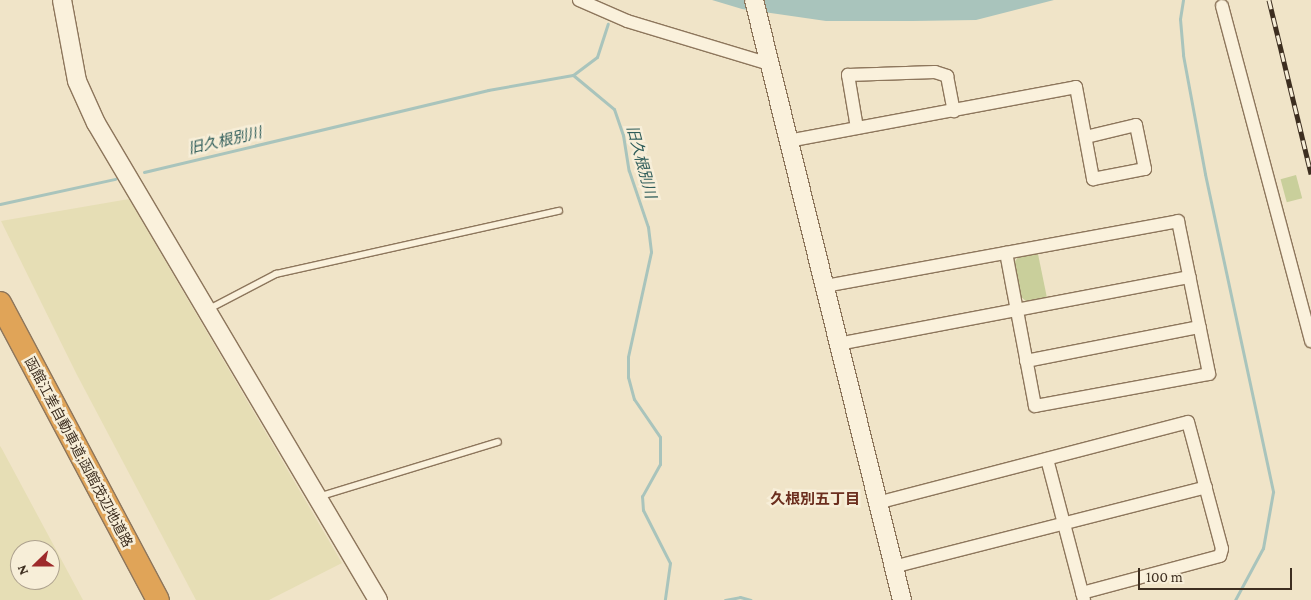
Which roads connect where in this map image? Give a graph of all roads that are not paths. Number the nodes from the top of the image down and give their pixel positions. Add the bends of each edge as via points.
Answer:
1 (62, 0) edge
2 (579, 0) edge
3 (754, 0) edge
4 (1222, 6) dead end
5 (769, 64) junction
6 (954, 111) junction
7 (857, 128) junction
8 (1086, 137) junction
9 (788, 140) junction
10 (559, 211) dead end
11 (1006, 253) junction
12 (1190, 277) junction
13 (824, 286) junction
14 (0, 303) edge
15 (209, 310) junction
16 (1016, 311) junction
17 (1200, 327) junction
18 (1311, 341) edge
19 (838, 344) junction
20 (1026, 361) junction
21 (498, 442) dead end
22 (1047, 460) junction
23 (1206, 487) junction
24 (318, 497) junction
25 (877, 503) junction
26 (1064, 523) junction
27 (893, 566) junction
28 (1084, 596) edge
29 (158, 600) edge
30 (378, 600) edge
31 (902, 600) edge

1 - 15 street via 77,81 87,104
2 - 5 street via 627,21
3 - 5 street
4 - 18 street
5 - 9 street
6 - 7 street
6 - 7 street via 947,76 935,72 848,75
6 - 8 street via 1076,88
7 - 9 street
8 - 8 street via 1136,125 1145,169 1093,179
9 - 13 street
10 - 15 lane via 276,274
11 - 12 street via 1178,220
11 - 13 street
11 - 16 street
12 - 16 street
12 - 17 street
13 - 19 street
14 - 29 highway, 函館江差自動車道;函館茂辺地道路
15 - 24 street
16 - 19 street
16 - 20 street
17 - 20 street
17 - 20 street via 1209,374 1035,406
19 - 25 street
21 - 24 lane
22 - 23 street via 1188,422
22 - 25 street
22 - 26 street
23 - 26 street
23 - 28 street via 1222,549 1220,556
24 - 30 street
25 - 27 street
26 - 27 street
26 - 28 street
27 - 31 street

